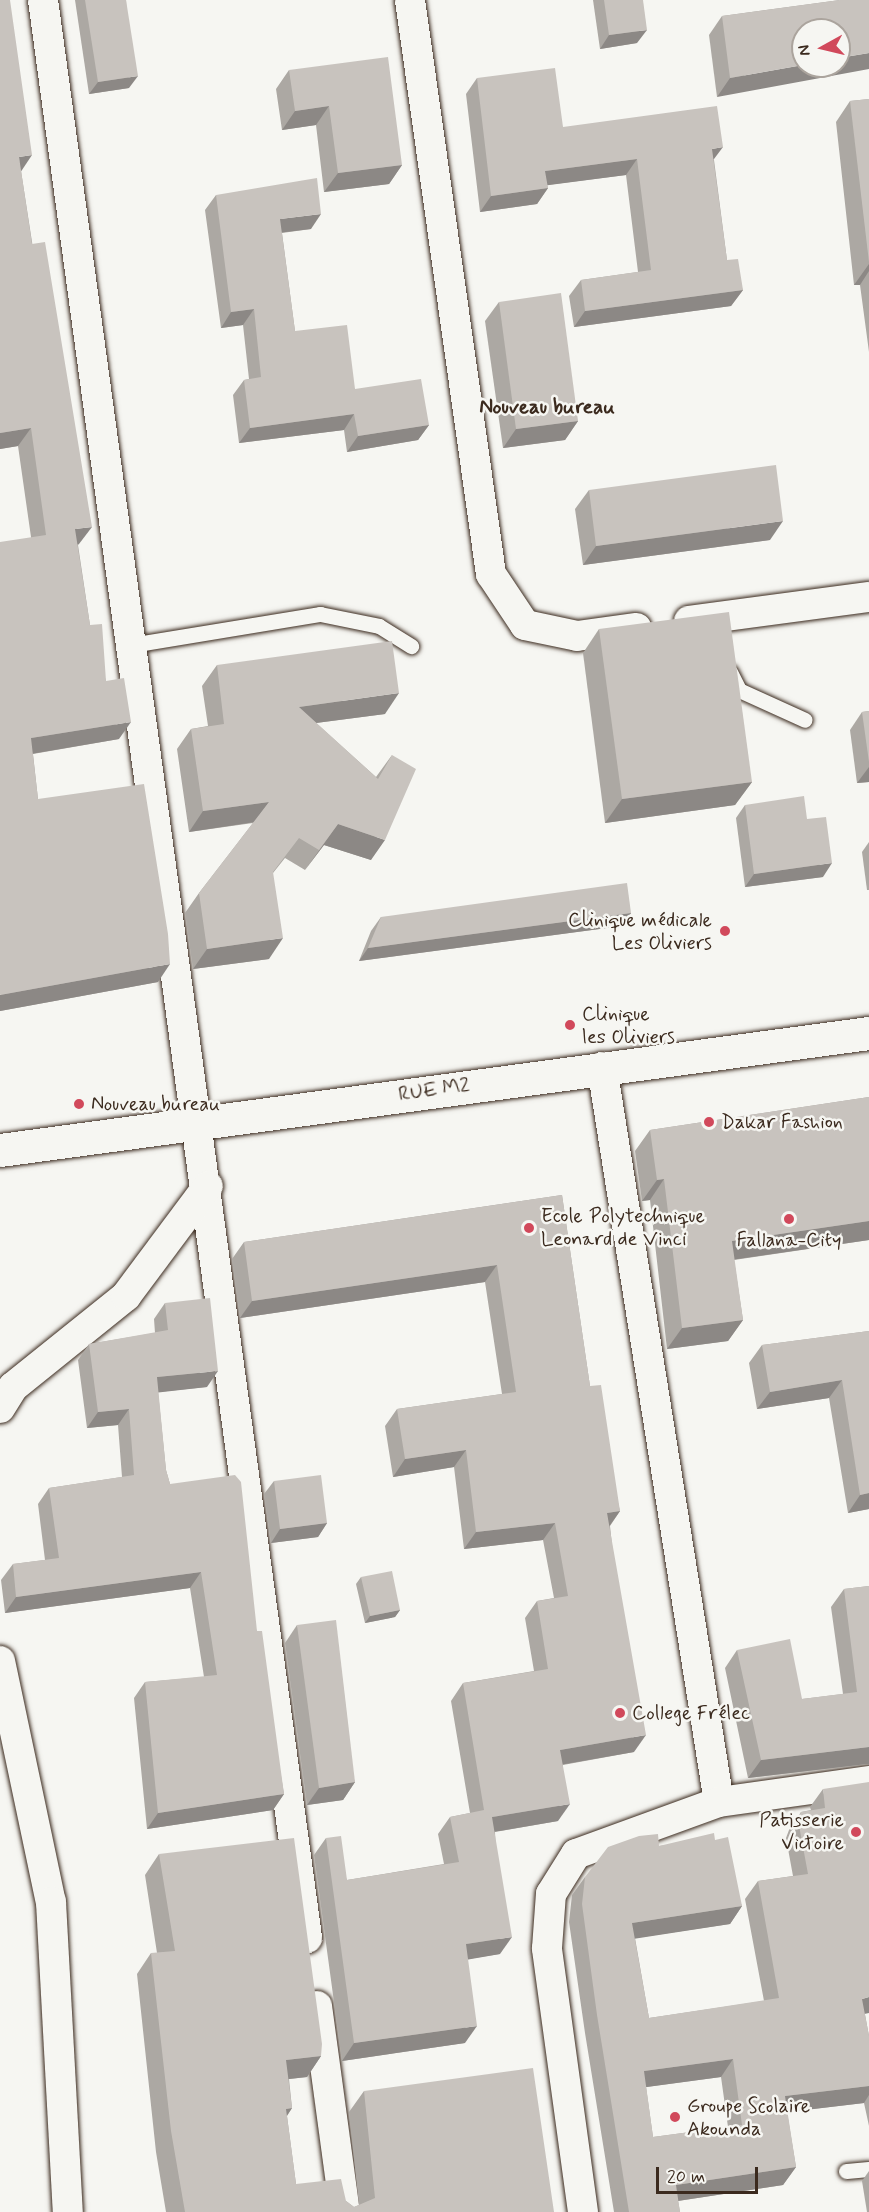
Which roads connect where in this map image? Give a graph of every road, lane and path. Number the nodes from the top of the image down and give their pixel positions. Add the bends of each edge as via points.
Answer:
1 (43, 0) edge
2 (410, 0) edge
3 (869, 597) edge
4 (131, 645) junction
5 (411, 646) dead end
6 (725, 654) edge
7 (806, 720) dead end
8 (869, 1033) edge
9 (602, 1066) junction
10 (199, 1122) junction
11 (0, 1150) edge
12 (208, 1186) junction
13 (0, 1408) edge
14 (0, 1661) edge
15 (869, 1781) edge
16 (718, 1802) junction
17 (869, 2169) edge
18 (846, 2171) dead end
19 (68, 2212) edge
20 (345, 2212) edge
21 (583, 2212) edge

1 - 4 street
2 - 3 street via 491,574 525,625 577,636 719,627
4 - 5 lane via 320,614 379,626
4 - 10 street
6 - 7 lane via 739,690
8 - 9 main road, RUE M2
9 - 10 main road, RUE M2
9 - 16 street
10 - 11 main road, RUE M2
10 - 12 street
12 - 13 street via 126,1296 13,1387
12 - 20 street
14 - 19 street via 51,1902
15 - 16 street
16 - 21 street via 576,1854 551,1894 547,1947
17 - 18 lane

